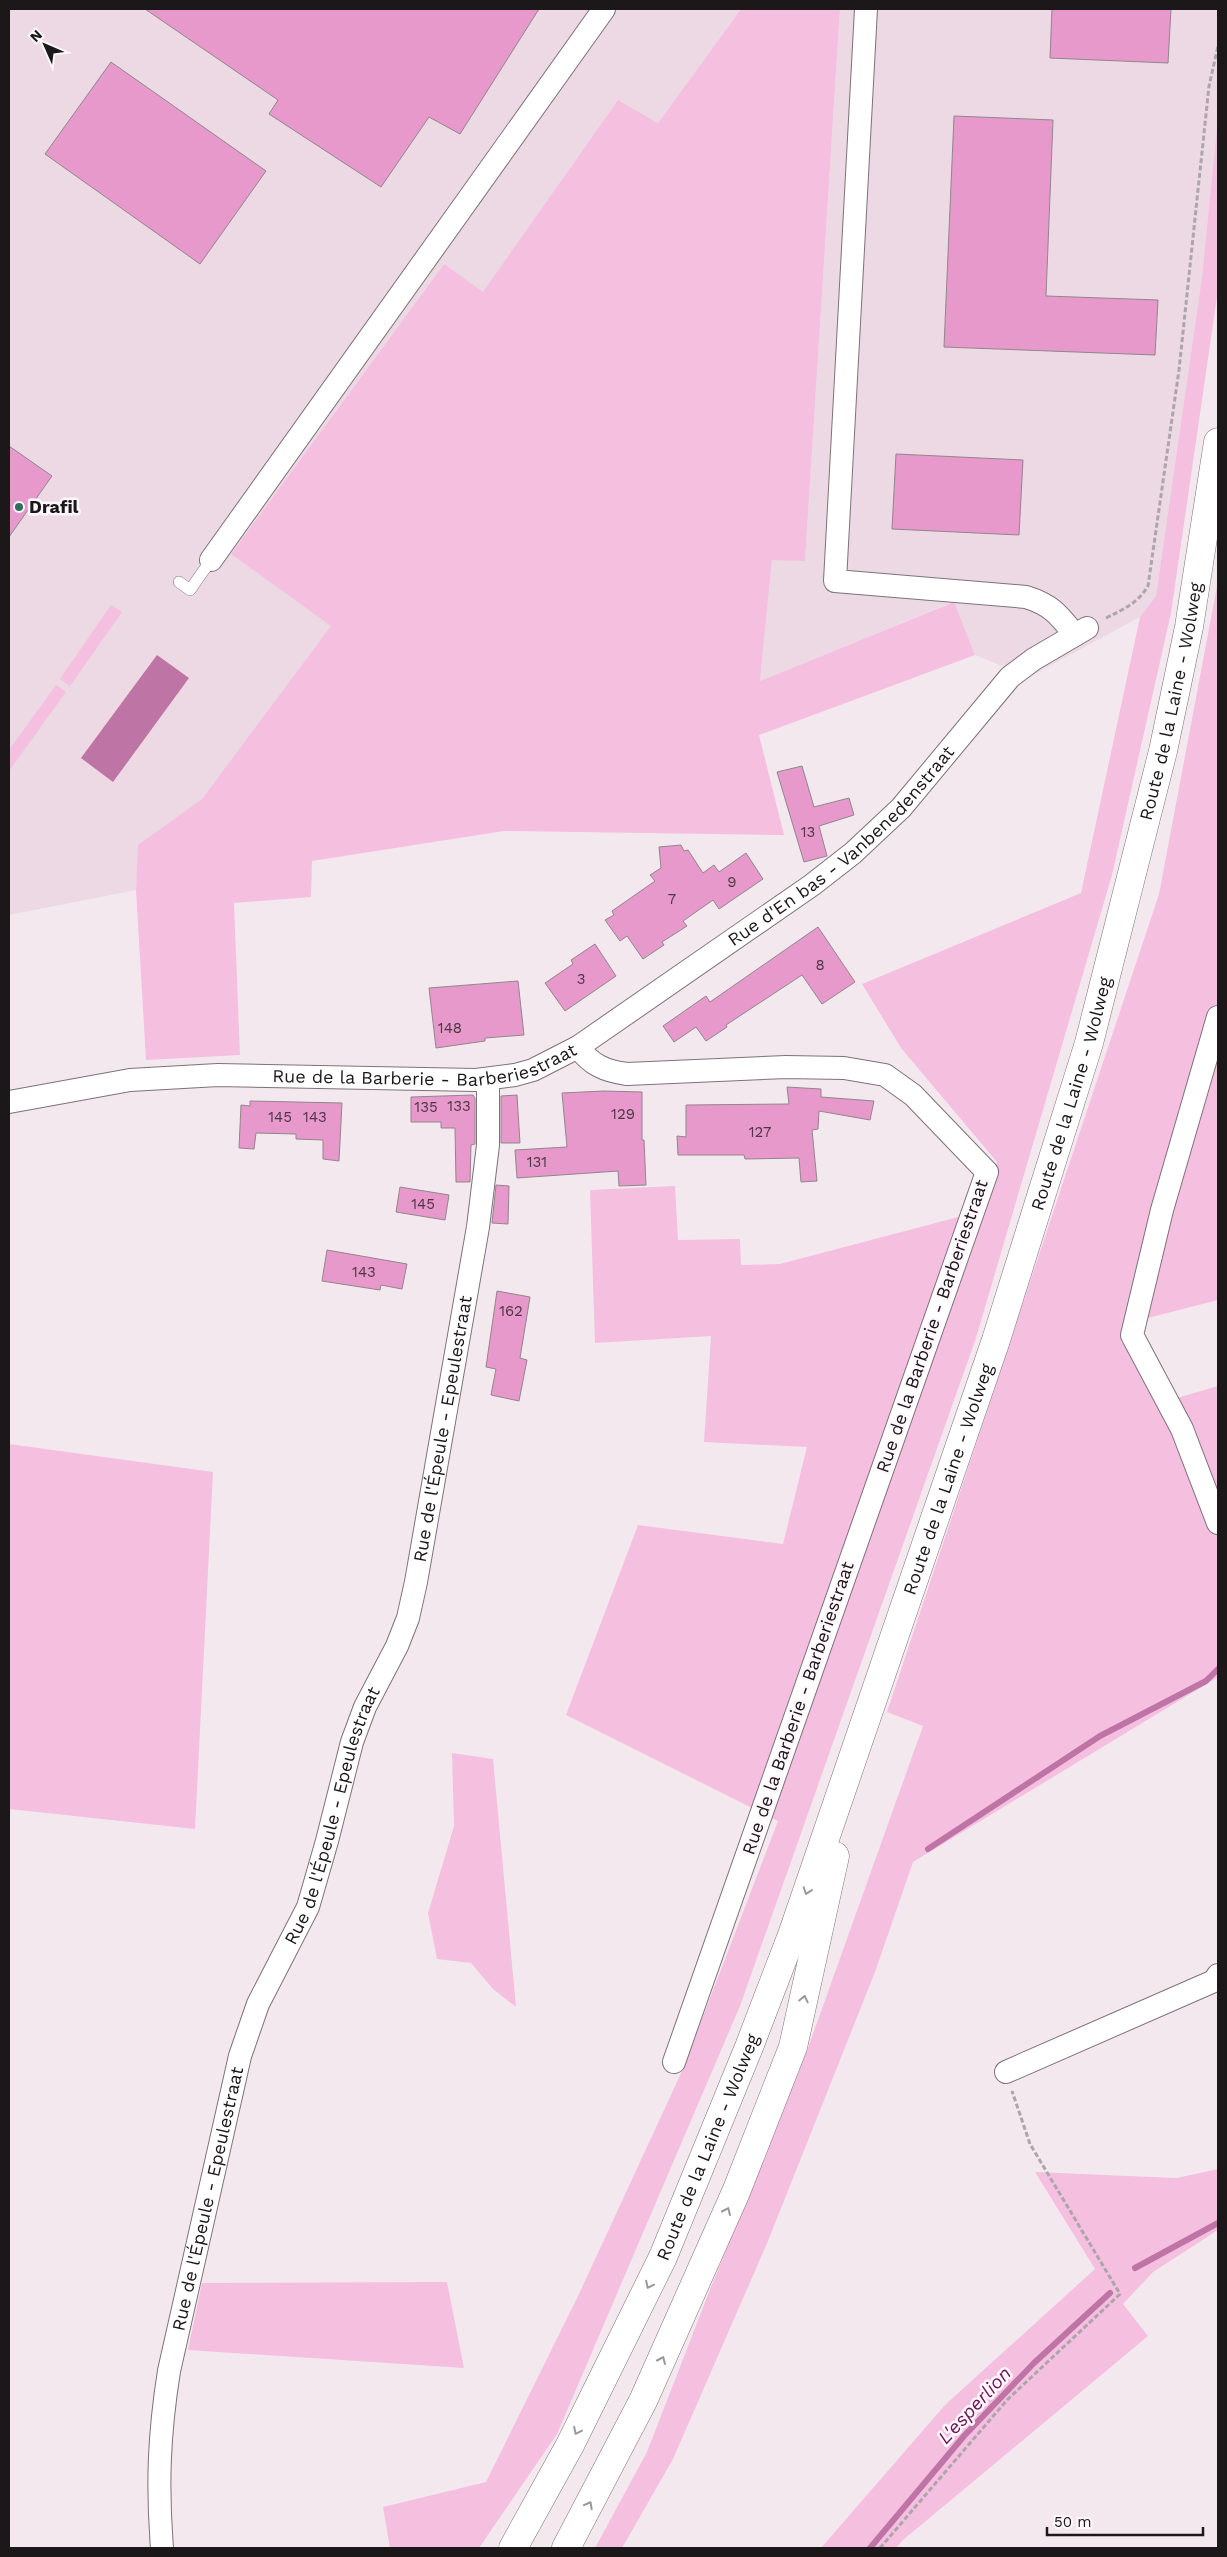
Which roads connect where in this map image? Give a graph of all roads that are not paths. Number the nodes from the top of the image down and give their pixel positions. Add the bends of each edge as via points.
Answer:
1 (604, 9) edge
2 (866, 9) edge
3 (1218, 442) edge
4 (211, 560) joint
5 (179, 582) dead end
6 (1218, 1017) edge
7 (578, 1047) junction
8 (488, 1079) junction
9 (9, 1102) edge
10 (1218, 1522) edge
11 (862, 1728) junction
12 (1217, 1979) edge
13 (674, 2062) dead end
14 (1006, 2072) road end
15 (162, 2548) edge
16 (514, 2548) edge
17 (566, 2548) edge

1 - 4 street
2 - 7 street, Rue d'En bas - Vanbenedenstraat via 834,581 1026,596 1056,610 1081,631 1010,677 901,808 853,853 812,885
3 - 11 highway, Route de la Laine - Wolweg via 1189,627 1163,751 1089,1043 996,1340
4 - 5 lane via 190,590
6 - 10 street via 1162,1210 1132,1335 1182,1429
7 - 8 street, Rue de la Barberie - Barberiestraat via 533,1070
7 - 13 street, Rue de la Barberie - Barberiestraat via 594,1065 627,1074 786,1067 844,1068 885,1075 913,1095 987,1172
8 - 9 street, Rue de la Barberie - Barberiestraat via 218,1076 150,1079
8 - 15 street, Rue de l'Épeule - Epeulestraat via 488,1146 478,1227 416,1582 402,1632 365,1707 352,1742 308,1907 258,2004 240,2056 168,2371 160,2424 158,2489
11 -> 16 highway, Route de la Laine - Wolweg via 792,1935 663,2258 570,2445
17 -> 11 highway, Route de la Laine - Wolweg via 643,2401 736,2192 793,2047
12 - 14 street

